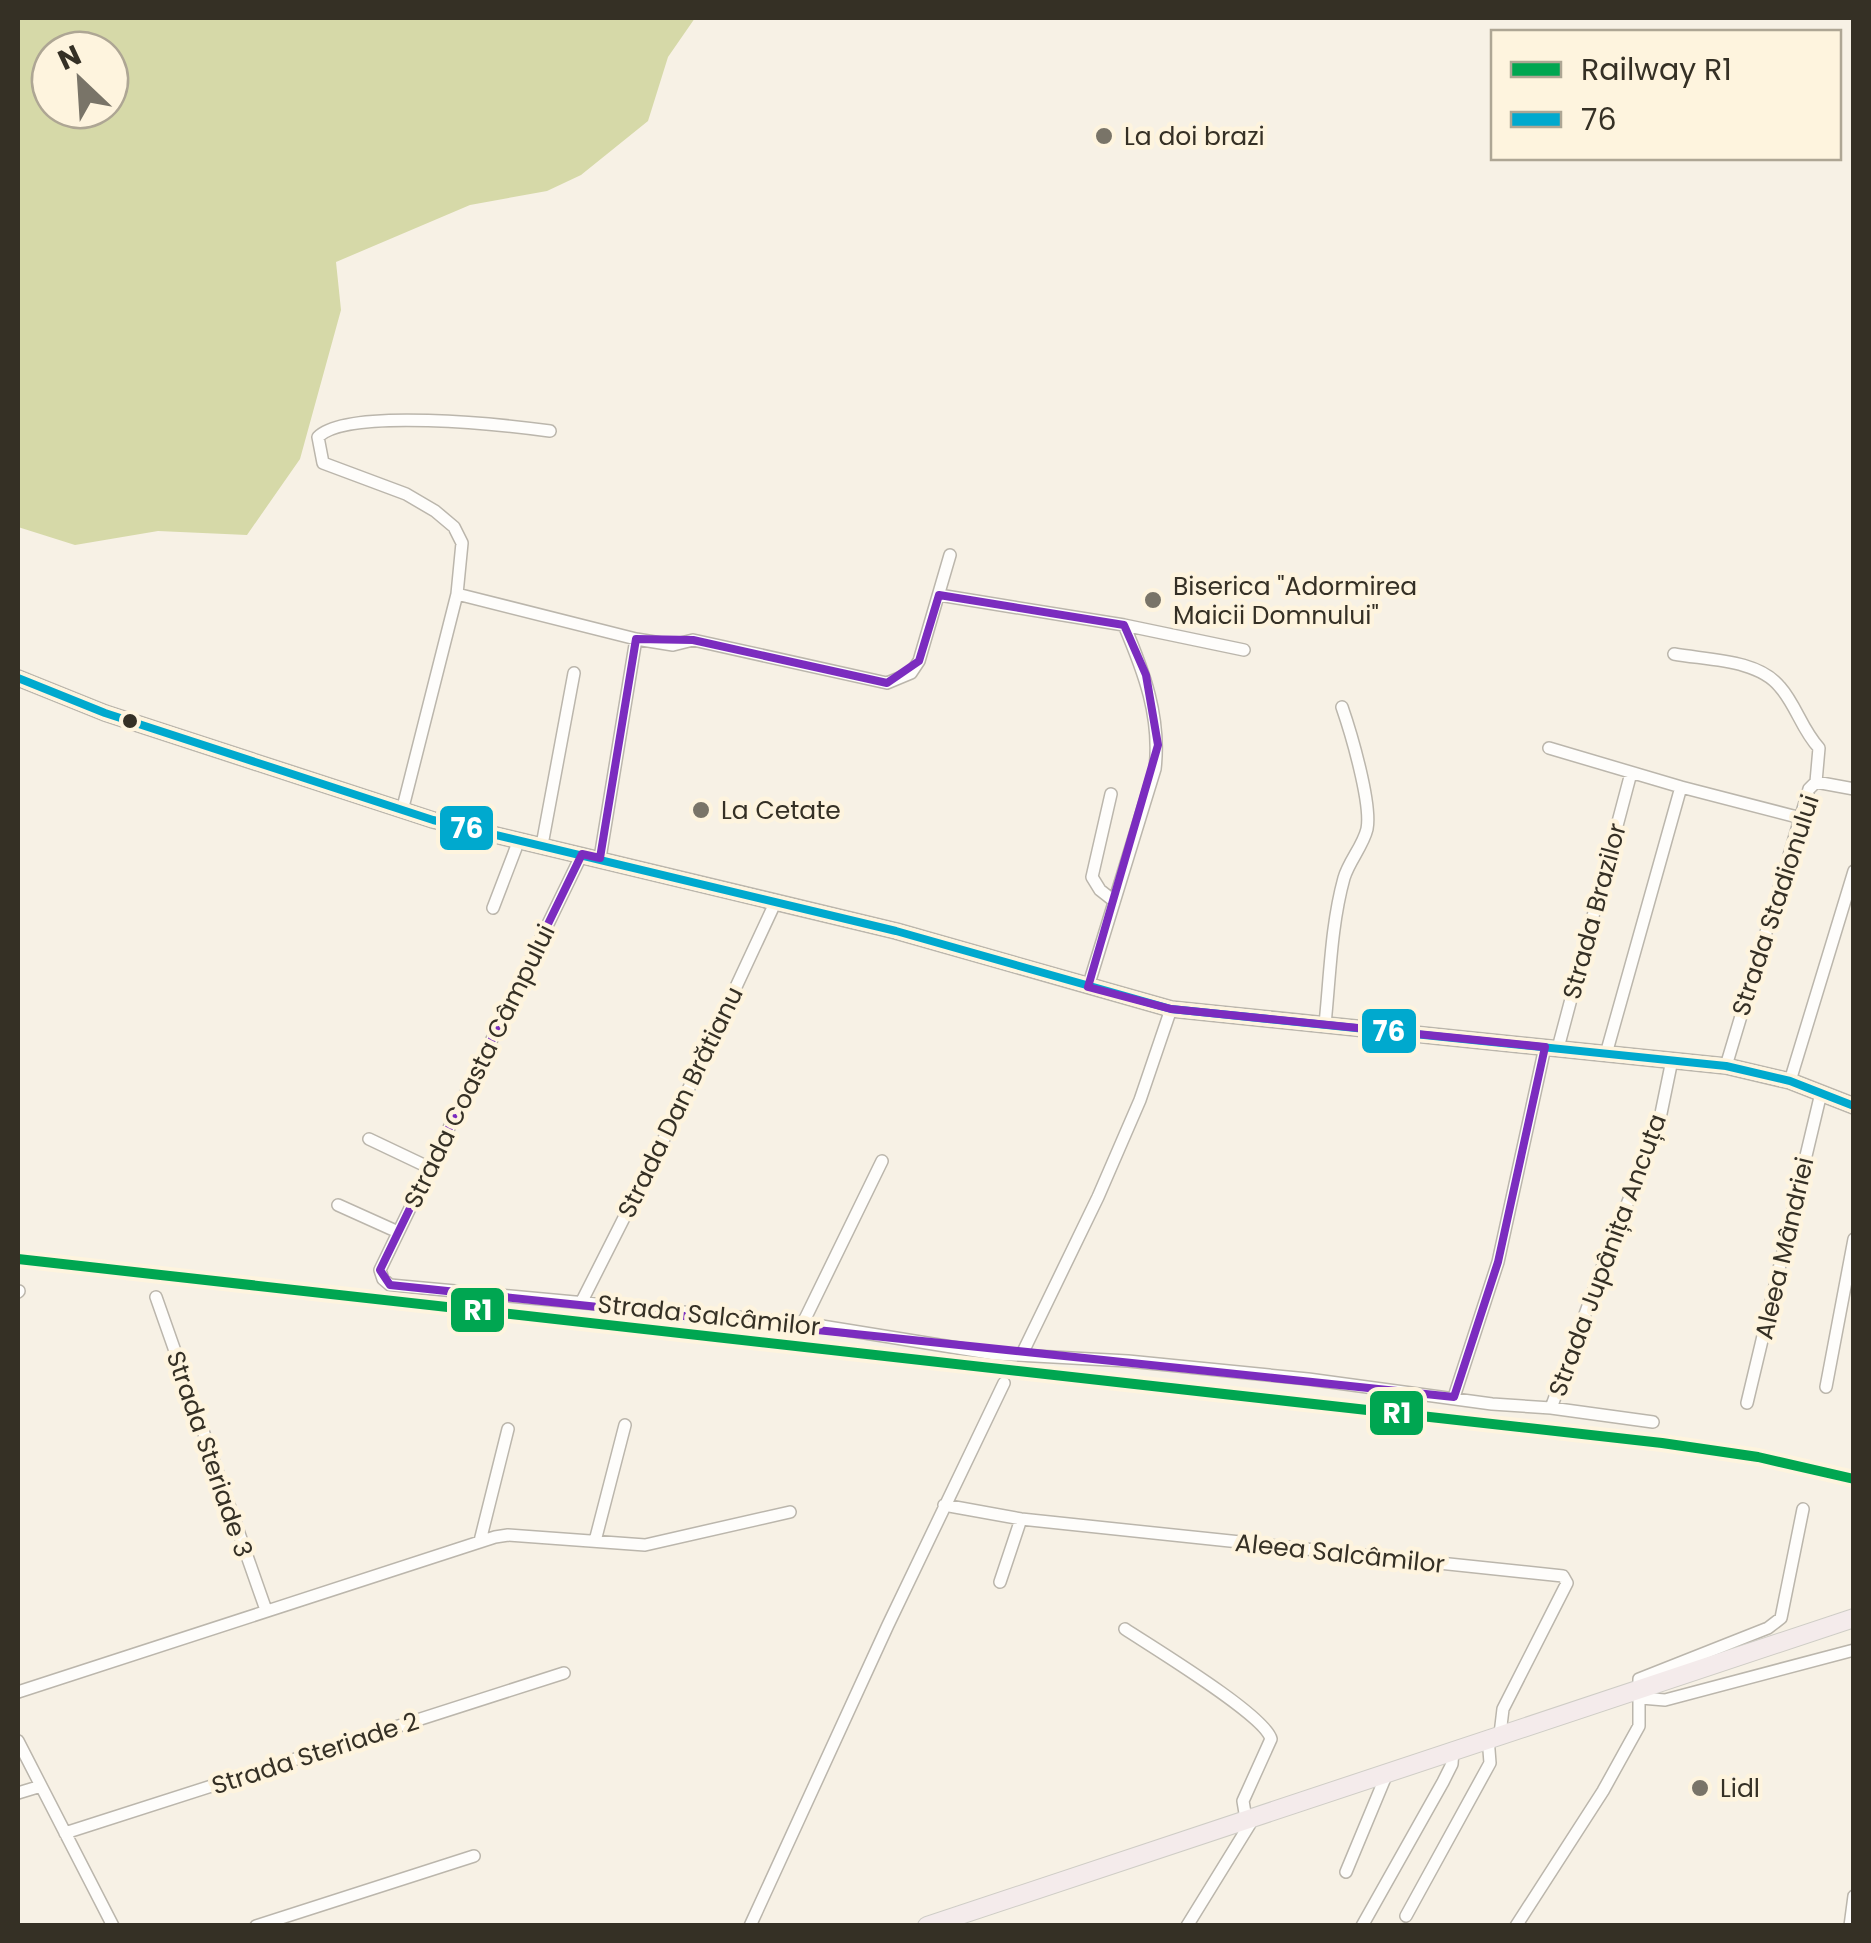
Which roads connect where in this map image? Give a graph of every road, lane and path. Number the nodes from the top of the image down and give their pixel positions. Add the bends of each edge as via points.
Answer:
1 (550, 431) dead end
2 (950, 555) dead end
3 (457, 594) junction
4 (939, 595) junction
5 (1124, 626) junction
6 (636, 638) junction
7 (1244, 650) dead end
8 (1674, 654) dead end
9 (574, 673) dead end
10 (18, 678) edge
11 (1342, 707) dead end
12 (1549, 748) dead end
13 (1631, 773) junction
14 (1816, 782) junction
15 (1681, 787) junction
16 (1854, 789) edge
17 (1112, 794) dead end
18 (402, 810) junction
19 (1801, 818) junction
20 (519, 840) junction
21 (542, 845) junction
22 (582, 854) junction
23 (600, 858) junction
24 (1854, 871) edge
25 (1114, 900) junction
26 (776, 901) junction
27 (493, 908) dead end
28 (1088, 987) junction
29 (1171, 1008) junction
30 (1325, 1024) junction
31 (1551, 1048) junction
32 (1606, 1054) junction
33 (1672, 1060) junction
34 (1726, 1066) junction
35 (1790, 1081) junction
36 (1820, 1093) junction
37 (1854, 1106) edge
38 (369, 1139) dead end
39 (882, 1161) dead end
40 (428, 1167) junction
41 (338, 1205) dead end
42 (398, 1232) junction
43 (1854, 1238) edge
44 (1850, 1273) edge
45 (383, 1279) joint
46 (156, 1296) dead end
47 (582, 1301) junction
48 (803, 1323) junction
49 (1022, 1354) junction
50 (1004, 1383) dead end
51 (1826, 1387) dead end
52 (1454, 1398) junction
53 (1747, 1404) dead end
54 (1551, 1408) junction
55 (1653, 1422) dead end
56 (625, 1425) dead end
57 (508, 1429) dead end
58 (944, 1505) junction
59 (1803, 1509) dead end
60 (790, 1512) dead end
61 (1021, 1519) junction
62 (480, 1541) junction
63 (594, 1541) junction
64 (1000, 1582) dead end
65 (266, 1610) junction
66 (1854, 1618) edge
67 (1125, 1628) dead end
68 (1854, 1650) edge
69 (564, 1672) dead end
70 (18, 1692) edge
71 (1639, 1694) junction
72 (1494, 1736) junction
73 (18, 1741) edge
74 (1453, 1749) junction
75 (1388, 1771) junction
76 (41, 1786) junction
77 (18, 1794) edge
78 (1251, 1817) junction
79 (65, 1832) junction
80 (474, 1856) dead end
81 (1346, 1872) dead end
82 (1854, 1896) edge
83 (1406, 1916) dead end
84 (112, 1926) edge
85 (256, 1926) edge
86 (750, 1926) edge
87 (927, 1926) edge
88 (1187, 1926) edge
89 (1362, 1926) edge
90 (1516, 1926) edge
91 (1850, 1926) edge

1 - 3 street via 422,420 340,427 318,438 323,462 406,494 454,527 462,543
2 - 4 street
3 - 6 street
3 - 18 street
4 - 5 street
4 - 6 street via 919,662 887,683 694,640 673,645
5 - 7 street
5 - 25 street via 1146,676 1158,746
6 - 23 street
8 - 14 street via 1764,672 1819,748
9 - 21 street
10 - 18 street
11 - 30 street via 1367,829 1335,917
12 - 13 street
13 - 15 street
13 - 31 street, Strada Brazilor
14 - 16 street, Strada Stadionului
14 - 19 street, Strada Stadionului
15 - 19 street
15 - 32 street
17 - 25 street via 1092,877
18 - 20 street
19 - 34 street, Strada Stadionului
20 - 21 street
20 - 27 street
21 - 22 street
22 - 23 street
22 - 40 street, Strada Coasta Câmpului
23 - 26 street
24 - 35 street
25 - 28 street
26 - 28 street
26 - 47 street, Strada Dan Brătianu
28 - 29 street
29 - 30 street
29 - 49 street via 1127,1132
30 - 31 street
31 - 32 street
31 - 52 street via 1498,1262
32 - 33 street
33 - 34 street
33 - 54 street, Strada Jupânița Ancuța via 1658,1128
34 - 35 street
35 - 36 street
36 - 37 street
36 - 53 street, Aleea Mândriei
38 - 40 street
39 - 48 street
40 - 42 street, Strada Coasta Câmpului
41 - 42 street
42 - 45 street, Strada Coasta Câmpului via 380,1270
43 - 44 street
44 - 51 street
45 - 47 street, Strada Salcâmilor via 410,1288
46 - 65 street, Strada Steriade 3
47 - 48 street, Strada Salcâmilor
48 - 49 street, Strada Salcâmilor
49 - 52 street, Strada Salcâmilor
50 - 58 street
52 - 54 street, Strada Salcâmilor
54 - 55 street, Strada Jupânița Ancuța
56 - 63 street
57 - 62 street
58 - 61 street, Aleea Salcâmilor
58 - 86 street
59 - 71 street via 1777,1623 1638,1679
60 - 63 street via 644,1545
61 - 64 street
61 - 72 street, Aleea Salcâmilor via 1562,1576 1567,1583
62 - 63 street via 508,1535
62 - 65 street
65 - 70 street
66 - 71 main road
67 - 78 street via 1268,1730 1271,1739 1243,1801
68 - 71 street via 1665,1700
69 - 79 street, Strada Steriade 2
71 - 72 main road
71 - 90 street via 1640,1726
72 - 74 main road
72 - 83 street via 1490,1763
73 - 76 street
74 - 75 main road
74 - 89 street via 1444,1782
75 - 78 main road
75 - 81 street
76 - 77 street
76 - 79 street
78 - 87 main road
78 - 88 street
79 - 84 street
80 - 85 street
82 - 91 street

